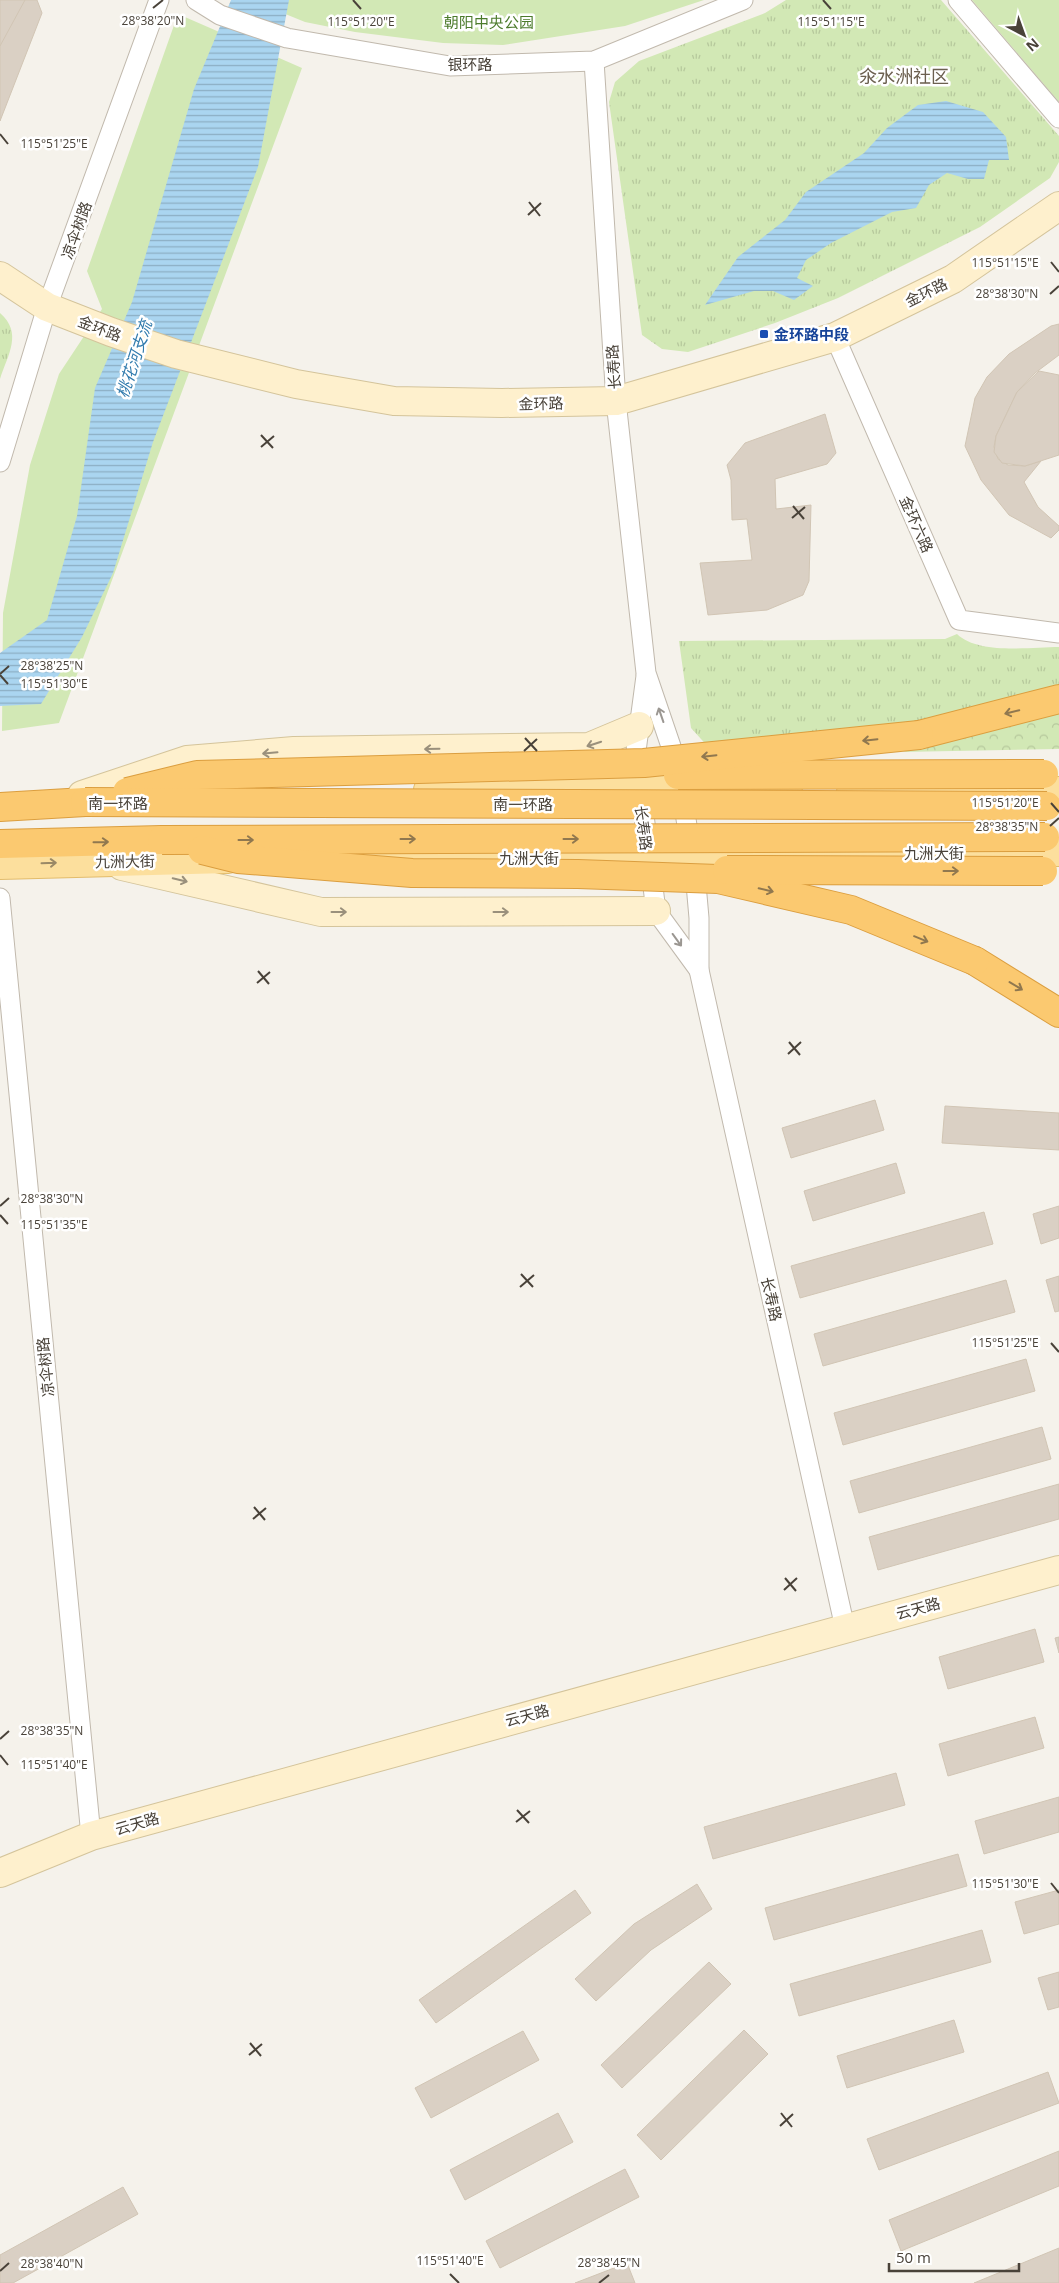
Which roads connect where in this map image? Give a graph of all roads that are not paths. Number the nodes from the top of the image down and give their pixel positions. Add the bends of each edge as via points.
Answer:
1 (159, 0) edge
2 (196, 0) edge
3 (743, 0) edge
4 (958, 0) edge
5 (594, 61) junction
6 (1059, 118) edge
7 (1059, 206) edge
8 (0, 276) edge
9 (47, 307) junction
10 (835, 337) junction
11 (616, 401) junction
12 (0, 462) edge
13 (1059, 632) edge
14 (646, 672) junction
15 (1059, 699) edge
16 (639, 726) junction
17 (1059, 774) edge
18 (639, 789) junction
19 (682, 789) junction
20 (206, 792) junction
21 (0, 798) edge
22 (84, 799) junction
23 (1055, 801) edge
24 (0, 807) edge
25 (162, 840) junction
26 (1054, 842) edge
27 (0, 844) edge
28 (326, 857) junction
29 (690, 857) junction
30 (648, 859) junction
31 (98, 861) junction
32 (0, 865) edge
33 (1059, 870) edge
34 (0, 898) edge
35 (656, 911) junction
36 (699, 970) junction
37 (1059, 1013) edge
38 (1059, 1570) edge
39 (845, 1628) junction
40 (91, 1836) junction
41 (0, 1874) edge

1 - 9 street, 凉伞树路
2 - 5 street, 银环路 via 220,15 286,38 450,66
3 - 5 street, 银环路
4 - 6 street
5 - 11 street, 长寿路
7 - 10 street, 金环路 via 953,279
8 - 9 street, 金环路
9 - 11 street, 金环路 via 176,354 296,384 394,400 502,404
9 - 12 street, 凉伞树路
10 - 11 street, 金环路
10 - 13 street, 金环六路 via 959,620
11 - 14 street, 长寿路
14 - 16 street, 长寿路
19 -> 14 street, 长寿路 via 678,767
15 -> 22 highway, bridge via 919,735 644,763 197,775
16 - 18 street, 长寿路 via 636,751
16 -> 22 street via 589,747 294,751 187,760
17 - 20 highway, bridge via 336,776
18 - 19 main road
18 - 20 main road
18 - 30 street, 长寿路
19 - 23 main road
19 - 29 street, 长寿路
20 - 22 main road
21 - 22 main road
22 - 23 highway, 南一环路, bridge
22 - 24 highway, 南一环路
25 -> 26 highway, bridge
27 -> 25 highway
25 -> 37 highway, bridge via 238,860 412,873 718,879 851,910 975,961
26 - 29 main road, 九洲大街
28 - 30 main road, 九洲大街
28 - 31 main road, 九洲大街
28 -> 33 highway, bridge via 416,867
29 - 30 main road, 九洲大街
29 - 36 street, 长寿路 via 699,918
30 - 35 street, 长寿路
32 -> 31 main road, 九洲大街
31 -> 35 street via 321,912
34 - 40 street, 凉伞树路
35 -> 36 street, 长寿路
36 - 39 street, 长寿路
38 - 39 street, 云天路
39 - 40 street, 云天路
40 - 41 street, 云天路

